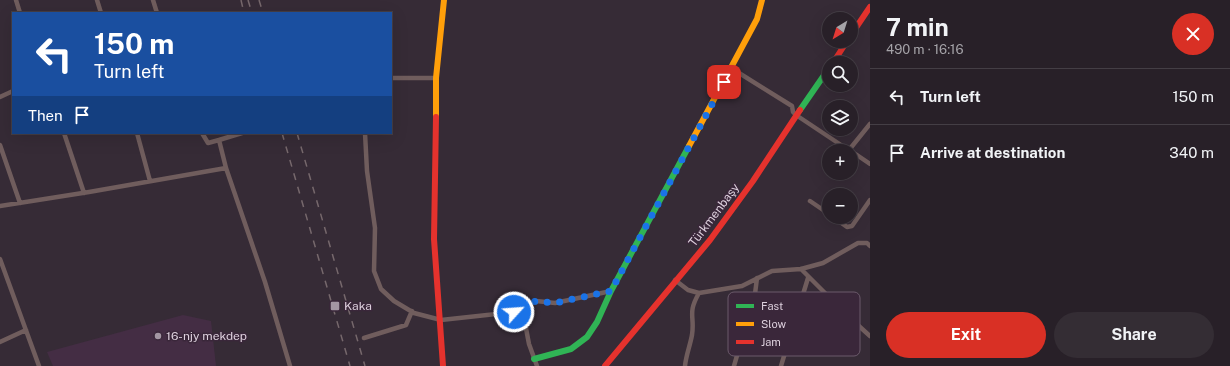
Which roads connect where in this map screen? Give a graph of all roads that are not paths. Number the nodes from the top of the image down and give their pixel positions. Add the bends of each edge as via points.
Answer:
1 (16, 0) edge
2 (97, 0) edge
3 (153, 0) edge
4 (444, 0) edge
5 (762, 0) edge
6 (870, 7) edge
7 (20, 12) edge
8 (101, 12) edge
9 (157, 12) edge
10 (858, 25) edge
11 (731, 68) junction
12 (392, 78) edge
13 (436, 78) junction
14 (822, 78) edge
15 (12, 91) edge
16 (0, 97) edge
17 (796, 115) junction
18 (870, 124) edge
19 (64, 134) edge
20 (137, 134) edge
21 (203, 134) edge
22 (239, 134) edge
23 (365, 134) edge
24 (219, 140) junction
25 (0, 144) edge
26 (840, 144) edge
27 (855, 144) edge
28 (858, 156) edge
29 (870, 164) edge
30 (226, 168) junction
31 (150, 182) junction
32 (84, 193) junction
33 (870, 200) edge
34 (810, 201) dead end
35 (20, 203) junction
36 (0, 206) edge
37 (822, 209) edge
38 (858, 217) edge
39 (843, 224) edge
40 (853, 224) edge
41 (870, 246) edge
42 (0, 259) edge
43 (801, 270) junction
44 (757, 278) junction
45 (808, 278) junction
46 (675, 280) junction
47 (611, 291) junction
48 (755, 292) edge
49 (804, 292) edge
50 (823, 292) edge
51 (698, 293) junction
52 (412, 311) junction
53 (520, 313) junction
54 (441, 320) junction
55 (860, 327) edge
56 (26, 330) junction
57 (870, 336) edge
58 (364, 338) dead end
59 (0, 342) edge
60 (737, 356) edge
61 (784, 356) edge
62 (534, 359) junction
63 (40, 366) edge
64 (290, 366) edge
65 (443, 366) edge
66 (537, 366) edge
67 (605, 366) edge
68 (685, 366) edge
69 (734, 366) edge
70 (781, 366) edge

1 - 7 street
2 - 8 street
3 - 9 street
4 - 13 street
5 - 11 street via 757,19
6 - 10 street
11 - 17 street via 792,106
11 - 47 street
12 - 13 street
13 - 54 street via 434,239
14 - 17 street, Türkmenbaşy
15 - 16 street
17 - 26 street
17 - 46 street, Türkmenbaşy via 710,240
18 - 27 street
19 - 32 street
20 - 31 street
21 - 24 street via 208,143
22 - 24 street
23 - 52 street via 375,228 374,271 381,289 394,301
24 - 30 street
25 - 35 street
28 - 29 street
30 - 31 street
30 - 64 street via 265,282
31 - 32 street
32 - 35 street
33 - 38 street
34 - 37 street
35 - 36 street
39 - 40 street via 847,227
41 - 43 street via 867,243 858,243 823,263
42 - 56 street
43 - 44 street via 772,271
43 - 45 street
44 - 48 street
44 - 51 street via 742,286
45 - 49 street
45 - 50 street
46 - 51 street via 688,290
46 - 67 street, Türkmenbaşy
47 - 53 street via 555,303 536,301
47 - 62 street via 595,326 578,346
51 - 68 street via 692,306 692,335 686,352
52 - 54 street
52 - 58 street via 406,325
53 - 54 street
53 - 62 street via 524,318
54 - 65 street
55 - 57 street
56 - 59 street
56 - 63 street
60 - 69 street
61 - 70 street
62 - 66 street

